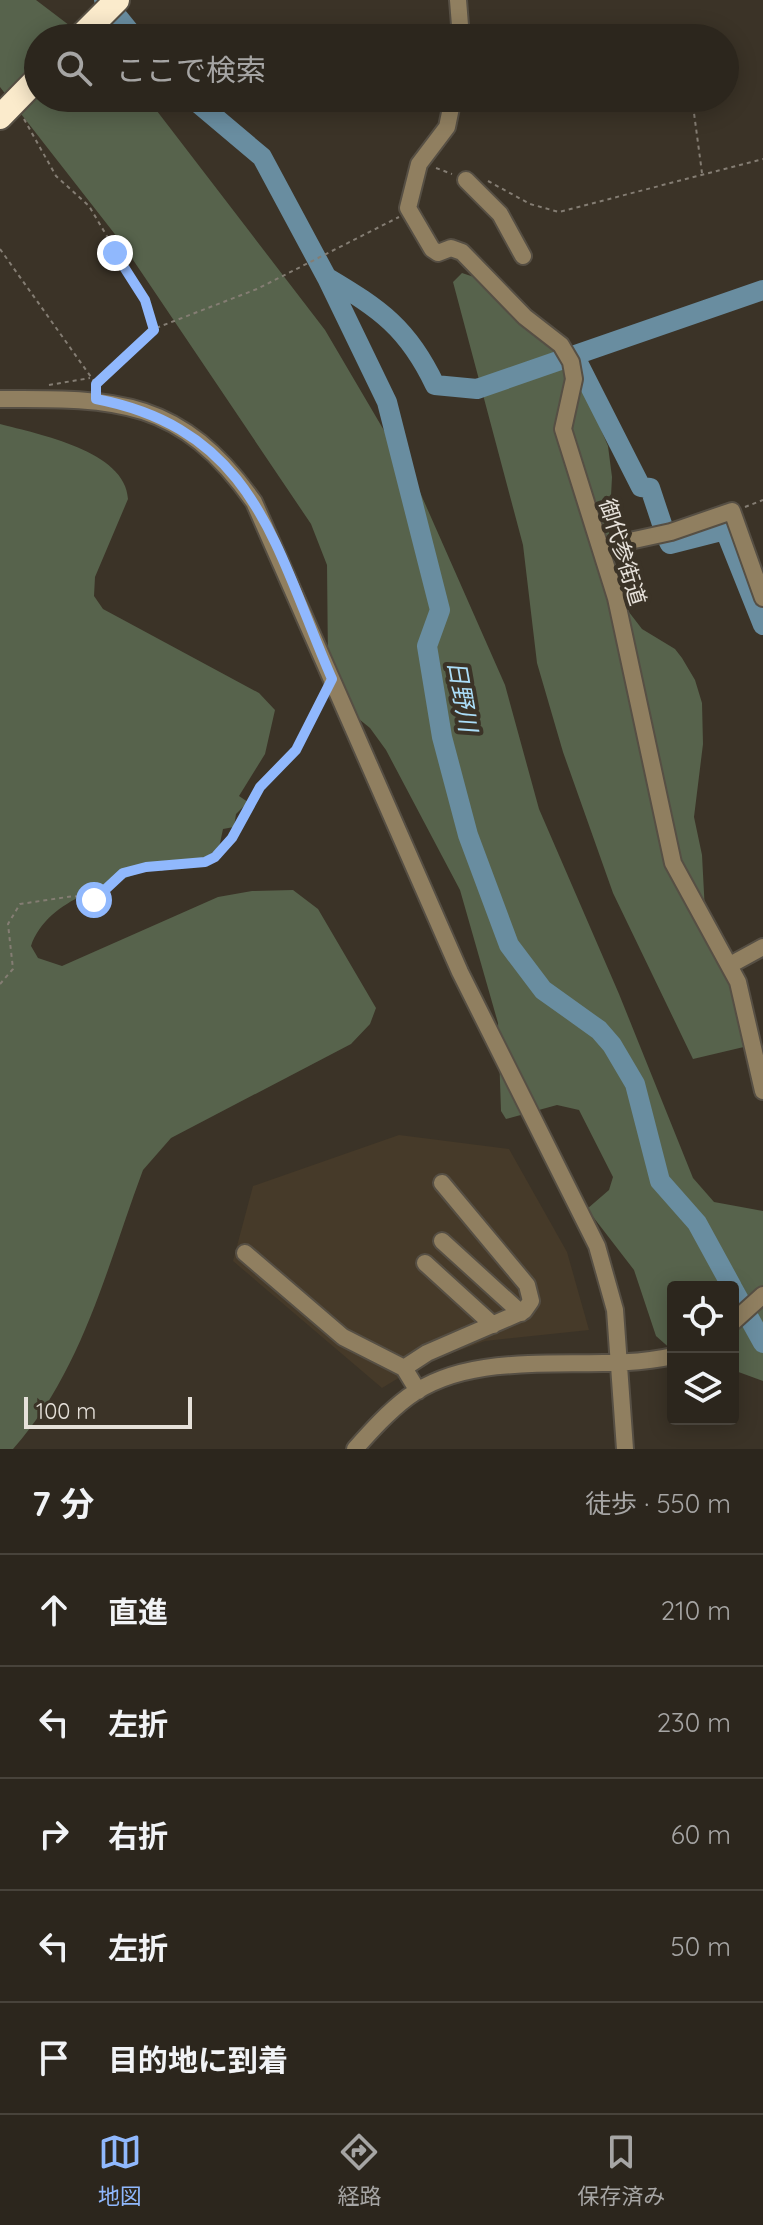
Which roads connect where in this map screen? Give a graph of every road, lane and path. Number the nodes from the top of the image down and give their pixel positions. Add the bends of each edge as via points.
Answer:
1 (117, 0) edge
2 (458, 0) edge
3 (93, 24) edge
4 (460, 24) edge
5 (24, 96) edge
6 (450, 112) edge
7 (694, 112) edge
8 (10, 115) edge
9 (763, 159) edge
10 (419, 164) junction
11 (702, 174) junction
12 (466, 180) junction
13 (385, 224) dead end
14 (0, 249) edge
15 (523, 256) dead end
16 (154, 330) junction
17 (44, 386) dead end
18 (94, 387) junction
19 (0, 399) edge
20 (763, 500) edge
21 (732, 511) junction
22 (602, 547) junction
23 (763, 598) edge
24 (332, 679) junction
25 (763, 947) edge
26 (730, 965) junction
27 (0, 984) edge
28 (758, 1041) edge
29 (763, 1091) edge
30 (442, 1183) dead end
31 (442, 1241) dead end
32 (245, 1253) dead end
33 (425, 1263) dead end
34 (763, 1295) edge
35 (521, 1313) junction
36 (739, 1317) edge
37 (493, 1325) junction
38 (667, 1357) edge
39 (620, 1361) junction
40 (404, 1368) junction
41 (418, 1391) junction
42 (355, 1449) edge
43 (625, 1449) edge

1 - 3 highway
2 - 4 street
5 - 8 highway
6 - 10 street, 御代参街道 via 447,127
7 - 11 path
8 - 16 path via 56,176 89,206 145,300
9 - 11 path
10 - 12 path
10 - 22 street, 御代参街道 via 408,208 432,249 462,252 569,358 574,379 563,429
11 - 12 path via 559,212 530,204 484,179
12 - 15 street via 500,214
13 - 16 path via 257,289
14 - 18 path
16 - 18 path
17 - 18 path
18 - 19 street
18 - 24 street via 192,435 232,471 254,502
20 - 21 path
21 - 22 street
21 - 23 street
22 - 26 street, 御代参街道 via 673,863
24 - 27 path via 296,750 260,787 232,838 215,857 123,873 94,900 74,896 20,904 8,924 13,969
24 - 39 street via 460,972 597,1246 611,1288
25 - 26 street
26 - 28 street, 御代参街道
28 - 29 street, 御代参街道
30 - 35 street via 527,1285 531,1301
31 - 35 street
32 - 40 street via 343,1337
33 - 37 street
34 - 36 street
35 - 37 street
37 - 40 street
38 - 39 street
39 - 41 street via 468,1372
39 - 43 street
40 - 41 street
41 - 42 street

